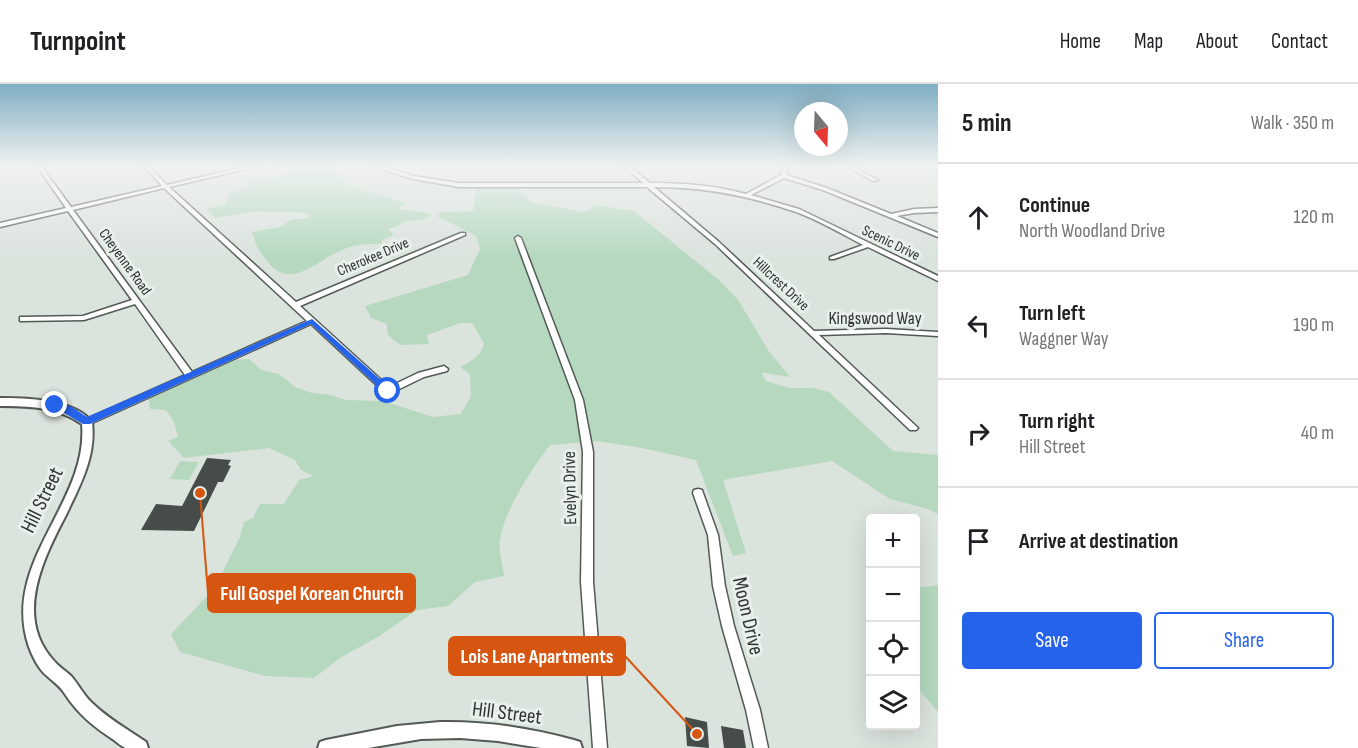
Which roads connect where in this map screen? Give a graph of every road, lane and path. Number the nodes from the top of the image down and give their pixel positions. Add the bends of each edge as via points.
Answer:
1 (61, 197) edge
2 (124, 197) edge
3 (177, 197) edge
4 (663, 197) edge
5 (755, 197) edge
6 (844, 197) edge
7 (70, 210) junction
8 (938, 210) edge
9 (889, 216) junction
10 (0, 225) edge
11 (463, 234) dead end
12 (938, 235) edge
13 (518, 238) dead end
14 (869, 245) junction
15 (832, 258) dead end
16 (938, 279) edge
17 (137, 301) junction
18 (295, 305) junction
19 (23, 319) dead end
20 (312, 321) junction
21 (813, 333) junction
22 (938, 334) edge
23 (444, 369) dead end
24 (189, 374) junction
25 (0, 402) edge
26 (87, 422) junction
27 (913, 428) dead end
28 (698, 493) dead end
29 (140, 748) edge
30 (326, 748) edge
31 (574, 748) edge
32 (600, 748) edge
33 (761, 748) edge

1 - 7 street, Cheyenne Road
2 - 7 street
3 - 18 street
4 - 21 street, Hillcrest Drive
5 - 14 street, Scenic Drive via 788,206
6 - 9 street
7 - 10 street
7 - 17 street, Cheyenne Road
8 - 9 street
9 - 12 street
11 - 18 street, Cherokee Drive
13 - 32 street, Evelyn Drive via 579,400 588,452 587,582
14 - 15 street
14 - 16 street, Scenic Drive
17 - 19 street via 84,318
17 - 24 street, Cheyenne Road
18 - 20 street
20 - 23 street via 388,391
20 - 24 street
21 - 22 street, Kingswood Way
21 - 27 street, Hillcrest Drive
24 - 26 street
25 - 26 street via 55,405
26 - 29 street, Hill Street via 89,436 81,470 27,593 29,633 49,667 64,679 79,700
28 - 33 street, Moon Drive via 713,536 728,626
30 - 31 street, Hill Street via 419,731 451,730 513,734

